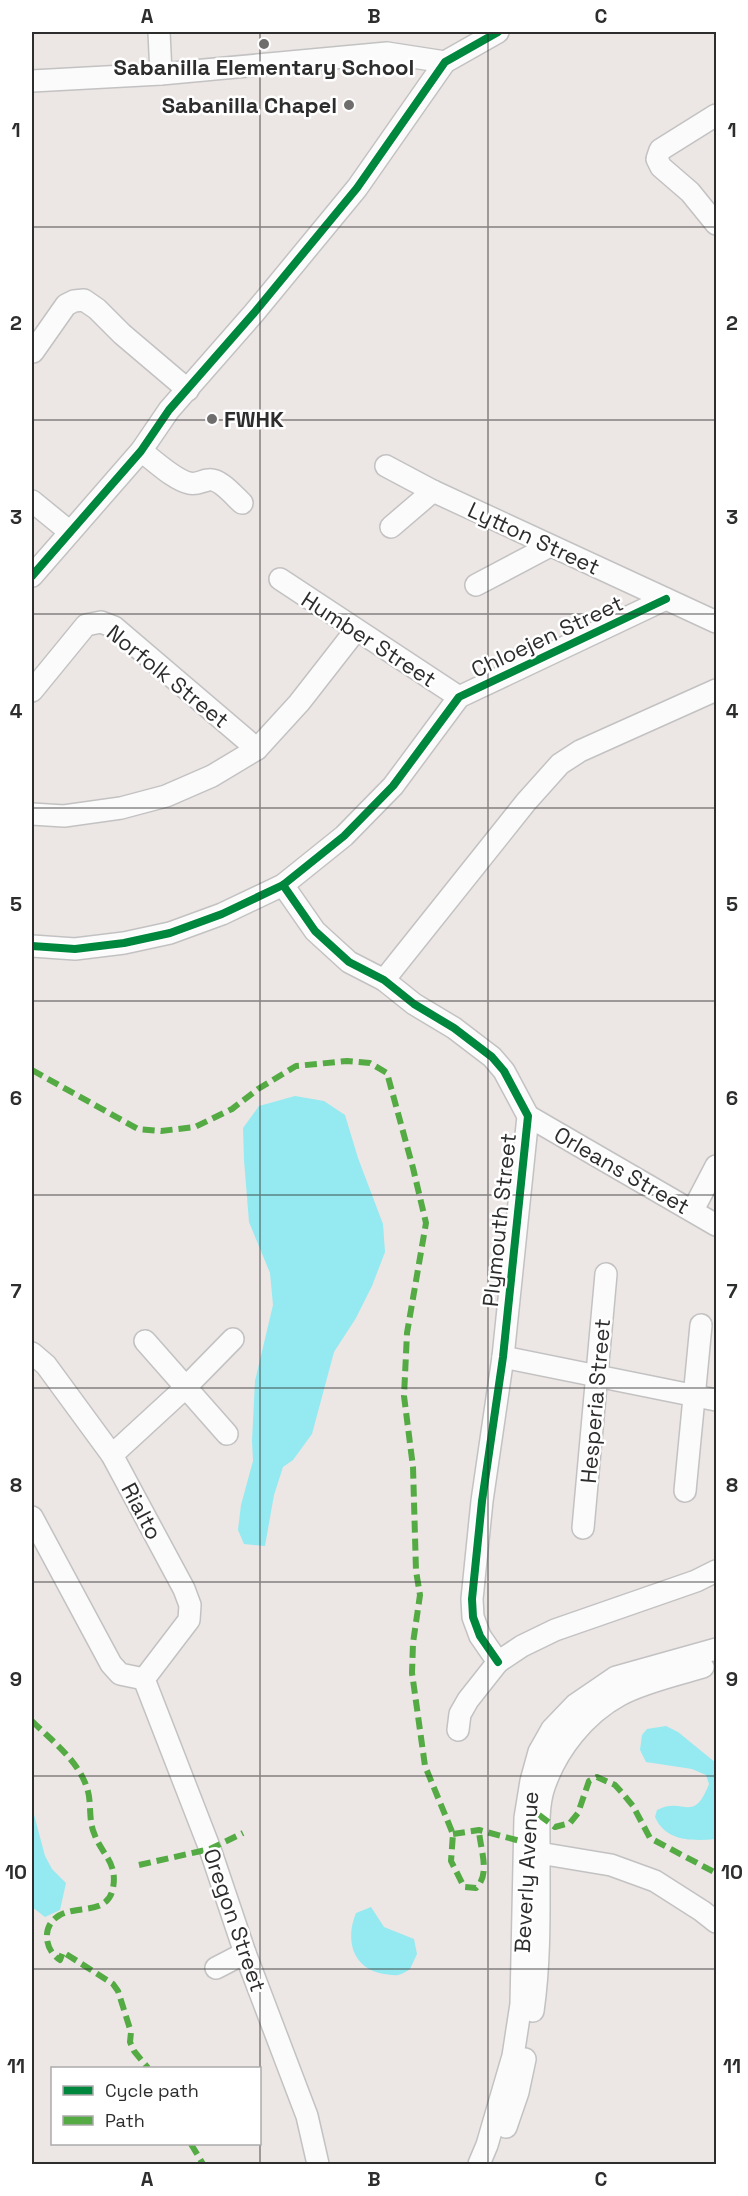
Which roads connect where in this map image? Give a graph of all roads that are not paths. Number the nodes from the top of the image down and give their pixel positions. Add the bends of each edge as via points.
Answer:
1 (159, 32) edge
2 (498, 32) edge
3 (445, 62) junction
4 (161, 74) junction
5 (32, 81) edge
6 (717, 115) edge
7 (717, 224) edge
8 (33, 352) dead end
9 (188, 390) junction
10 (141, 451) junction
11 (386, 465) dead end
12 (433, 491) junction
13 (32, 501) edge
14 (242, 504) dead end
15 (391, 527) dead end
16 (70, 532) junction
17 (550, 546) junction
18 (32, 576) edge
19 (280, 579) dead end
20 (476, 585) dead end
21 (666, 599) junction
22 (717, 622) edge
23 (356, 630) junction
24 (717, 690) edge
25 (32, 691) edge
26 (459, 698) junction
27 (257, 748) junction
28 (32, 814) edge
29 (283, 885) junction
30 (32, 946) edge
31 (384, 980) junction
32 (528, 1116) junction
33 (717, 1166) edge
34 (693, 1210) junction
35 (717, 1225) edge
36 (606, 1274) dead end
37 (700, 1325) dead end
38 (233, 1339) dead end
39 (145, 1341) dead end
40 (32, 1353) edge
41 (503, 1357) junction
42 (597, 1377) junction
43 (186, 1387) junction
44 (695, 1396) junction
45 (717, 1400) edge
46 (227, 1434) dead end
47 (112, 1455) junction
48 (685, 1491) dead end
49 (32, 1517) edge
50 (583, 1528) dead end
51 (717, 1571) edge
52 (717, 1649) edge
53 (498, 1662) junction
54 (717, 1663) edge
55 (144, 1679) junction
56 (459, 1730) dead end
57 (532, 1851) junction
58 (717, 1923) edge
59 (245, 1953) junction
60 (216, 1968) dead end
61 (318, 2164) edge
62 (479, 2164) edge
63 (493, 2164) edge

1 - 4 street
2 - 3 street
3 - 4 street via 387,53
3 - 9 street via 357,188
4 - 5 street
6 - 7 street via 660,150 657,159
8 - 9 street via 66,305 84,300
9 - 10 street
10 - 14 street via 188,483 218,481
10 - 16 street
11 - 12 street, Lytton Street
12 - 15 street
12 - 17 street, Lytton Street
13 - 16 street
16 - 18 street
17 - 20 street
17 - 21 street, Lytton Street
19 - 23 street, Humber Street
21 - 22 street, Lytton Street
21 - 26 street, Chloejen Street
23 - 26 street, Humber Street
23 - 27 street
24 - 31 street via 580,751 560,764
25 - 27 street, Norfolk Street via 86,624 100,622 114,627
26 - 29 street, Chloejen Street via 393,786 345,836
27 - 28 street via 212,776 166,796 121,808 64,816
29 - 30 street, Chloejen Street via 170,933 75,949
29 - 31 street, Plymouth Street via 315,931 349,962
31 - 32 street, Plymouth Street via 492,1056
32 - 34 street, Orleans Street
32 - 41 street, Plymouth Street
33 - 34 street
34 - 35 street, Orleans Street
36 - 42 street, Hesperia Street
37 - 44 street
38 - 43 street
39 - 43 street
40 - 47 street, Rialto via 46,1365
41 - 42 street
41 - 53 street, Plymouth Street via 472,1599 480,1636
42 - 44 street
42 - 50 street, Hesperia Street
43 - 46 street
43 - 47 street
44 - 45 street
44 - 48 street
47 - 55 street, Rialto via 190,1605 189,1620
49 - 55 street via 111,1664 120,1674
51 - 53 street via 555,1630
52 - 57 street, Beverly Avenue via 616,1677 576,1705 552,1729 539,1752 531,1781 525,1818
53 - 56 street via 464,1707
54 - 57 street, Beverly Avenue via 623,1693 581,1724 543,1788
55 - 59 street, Oregon Street via 210,1849
57 - 58 street via 611,1865 654,1881
57 - 62 street, Beverly Avenue via 521,2004 513,2056
57 - 63 street, Beverly Avenue via 539,1934 532,2012 518,2092
59 - 60 street
59 - 61 street, Oregon Street via 307,2116

